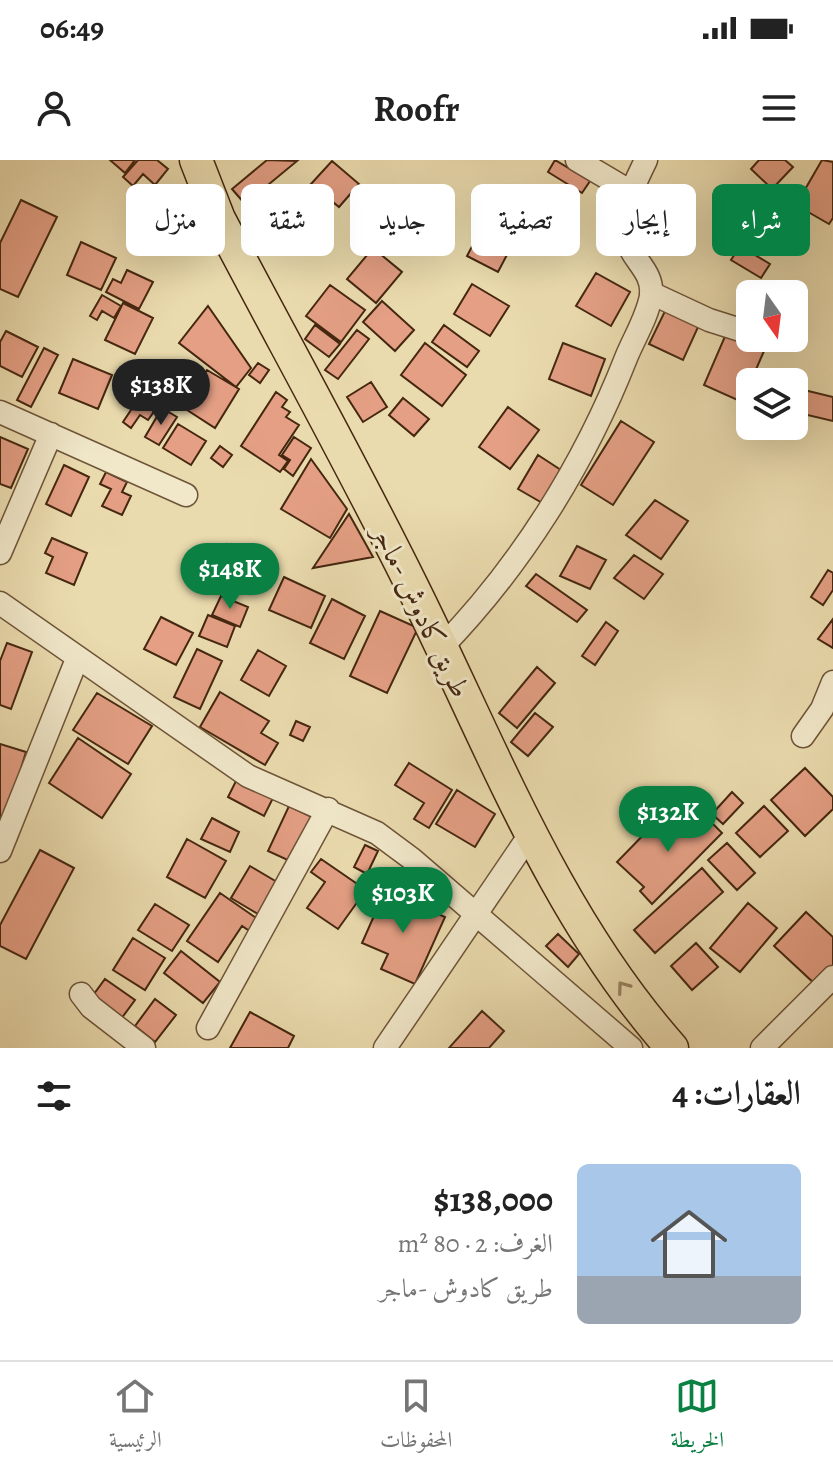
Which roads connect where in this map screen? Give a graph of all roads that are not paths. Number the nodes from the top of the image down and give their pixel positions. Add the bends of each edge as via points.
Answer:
1 (577, 160) edge
2 (646, 160) edge
3 (203, 164) edge
4 (618, 184) edge
5 (635, 184) edge
6 (636, 256) edge
7 (651, 293) junction
8 (736, 329) edge
9 (0, 412) edge
10 (51, 434) junction
11 (186, 495) dead end
12 (0, 553) edge
13 (0, 603) edge
14 (440, 649) junction
15 (77, 659) junction
16 (833, 682) edge
17 (803, 736) dead end
18 (328, 809) junction
19 (531, 833) junction
20 (0, 851) edge
21 (477, 916) junction
22 (833, 977) edge
23 (81, 994) dead end
24 (208, 1028) dead end
25 (144, 1048) edge
26 (385, 1048) edge
27 (631, 1048) edge
28 (672, 1048) edge
29 (762, 1048) edge

1 - 4 street
2 - 5 street
3 - 14 highway, طريق كادوش -ماجر via 219,219
6 - 7 street
7 - 8 street
7 - 14 street via 610,401 532,536 484,603
9 - 10 street
10 - 11 street
10 - 12 street
13 - 15 street
14 - 19 highway, طريق كادوش -ماجر
15 - 18 street via 248,776
15 - 20 street
16 - 17 street
18 - 21 street via 377,833
18 - 24 street
19 - 21 street
28 -> 19 highway, طريق كادوش -ماجر via 606,964
21 - 26 street
21 - 27 street
22 - 29 street
23 - 25 street

